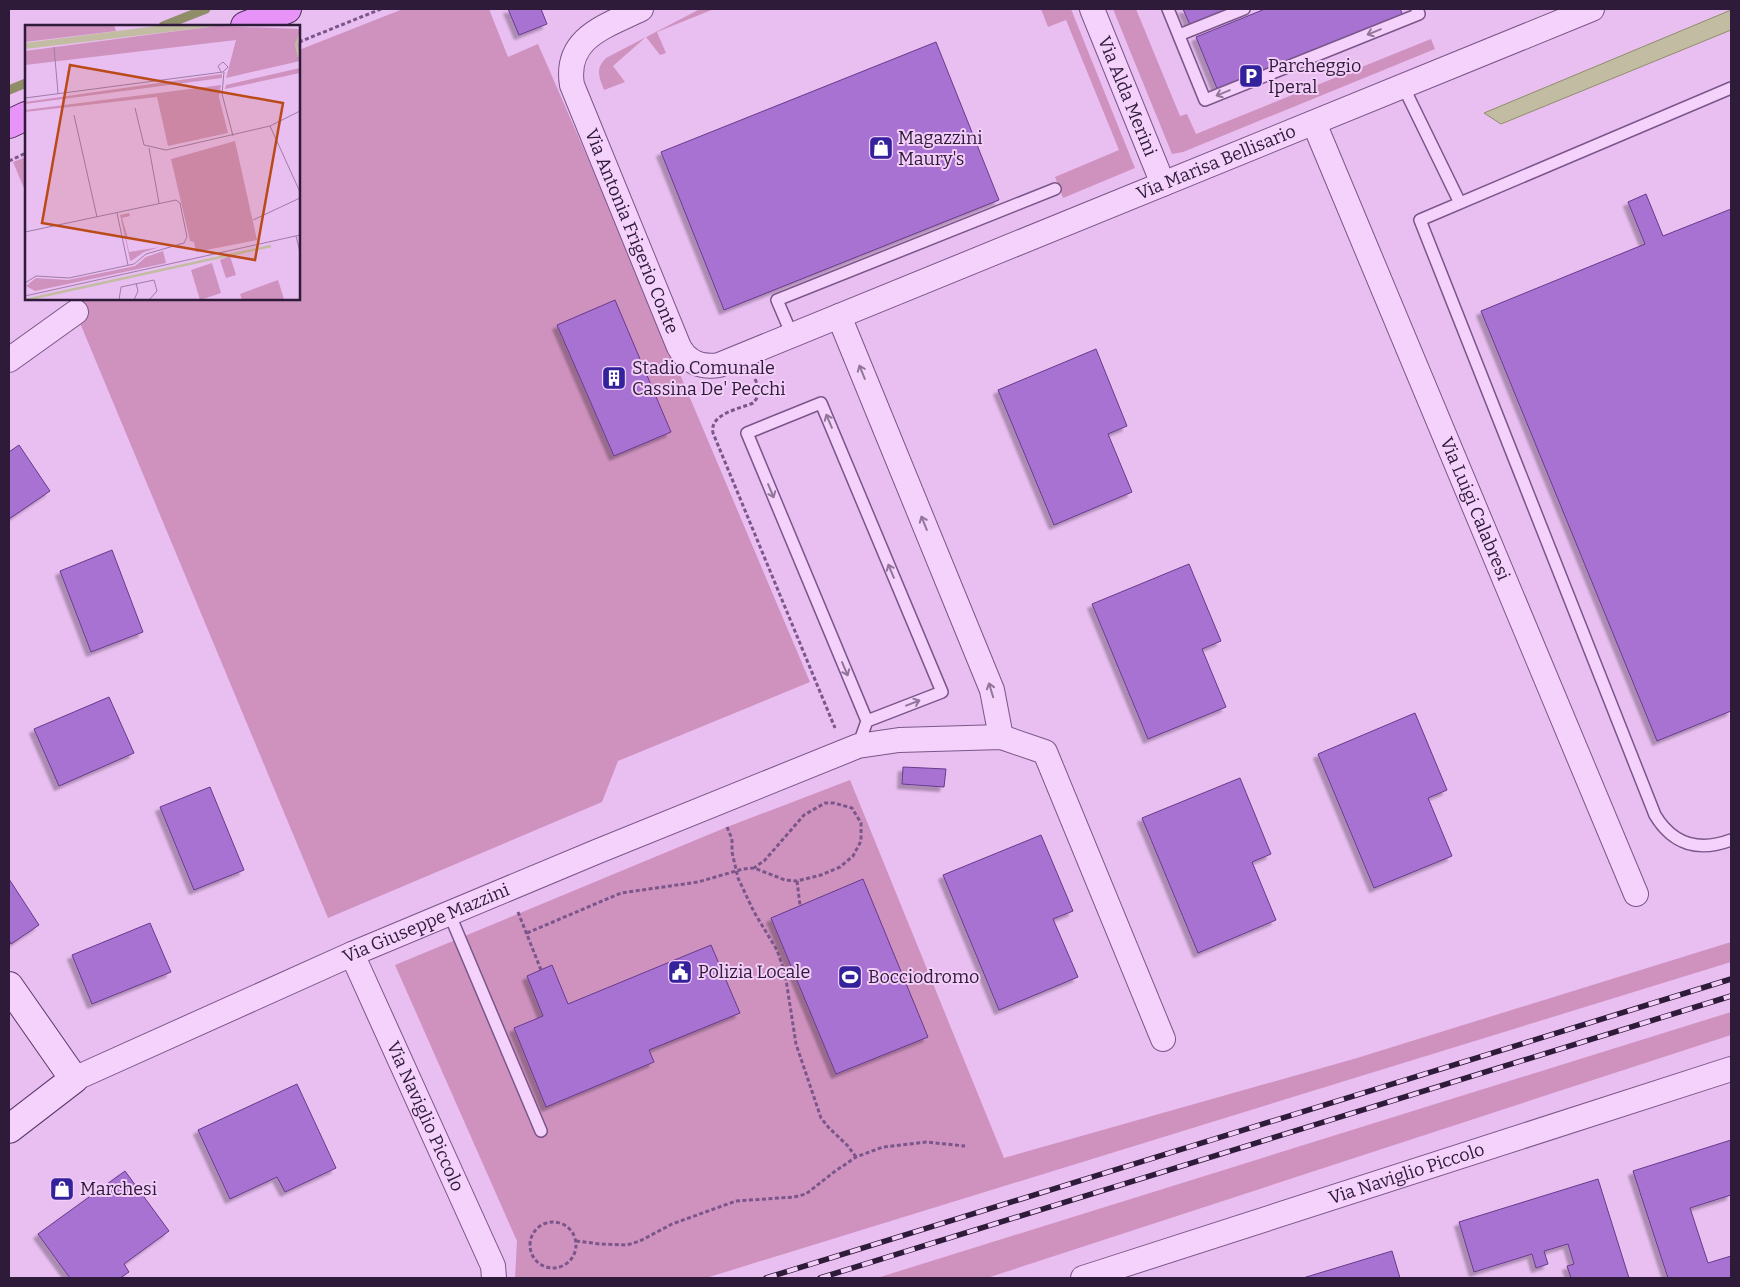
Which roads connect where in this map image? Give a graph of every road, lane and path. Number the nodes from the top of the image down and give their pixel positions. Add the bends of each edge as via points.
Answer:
1 (288, 9) edge
2 (381, 9) edge
3 (641, 9) edge
4 (1092, 9) edge
5 (1168, 9) edge
6 (1244, 9) edge
7 (1417, 9) edge
8 (1582, 11) edge
9 (248, 25) edge
10 (1179, 35) junction
11 (300, 42) edge
12 (1403, 86) junction
13 (1731, 88) edge
14 (25, 116) edge
15 (1314, 123) junction
16 (9, 124) edge
17 (25, 153) edge
18 (9, 160) edge
19 (1163, 184) junction
20 (1055, 189) dead end
21 (1460, 203) junction
22 (76, 312) dead end
23 (839, 316) junction
24 (792, 335) junction
25 (9, 360) edge
26 (754, 375) dead end
27 (867, 721) junction
28 (1001, 737) junction
29 (851, 749) junction
30 (712, 806) junction
31 (1731, 840) edge
32 (754, 868) junction
33 (736, 871) junction
34 (796, 881) junction
35 (508, 889) junction
36 (1636, 894) dead end
37 (800, 906) dead end
38 (449, 913) junction
39 (527, 933) junction
40 (352, 954) junction
41 (541, 970) dead end
42 (9, 986) edge
43 (1163, 1039) dead end
44 (1731, 1070) edge
45 (74, 1080) junction
46 (9, 1130) edge
47 (541, 1131) dead end
48 (965, 1146) dead end
49 (856, 1157) junction
50 (576, 1241) junction
51 (494, 1278) edge
52 (1082, 1278) edge

1 - 9 main road
2 - 11 path
3 - 24 street, Via Antonia Frigerio Conte via 586,38 573,59 571,78 679,346 693,361 714,366
4 - 19 street, Via Alda Merini
5 - 10 lane
6 - 10 lane
7 -> 10 lane via 1419,14 1206,100
8 - 12 street, Via Marisa Bellisario
12 - 15 street, Via Marisa Bellisario
12 - 21 lane
13 - 21 lane
14 - 16 main road
15 - 19 street, Via Marisa Bellisario
15 - 36 street, Via Luigi Calabresi
17 - 18 path
19 - 23 street, Via Marisa Bellisario
20 - 24 lane via 777,300
21 - 31 lane via 1420,220 1655,815 1668,833 1690,845 1714,846
22 - 25 street
23 - 24 street, Via Antonia Frigerio Conte
28 -> 23 street via 992,690
26 - 29 path via 759,392 756,400 718,418 712,427 713,433
27 -> 27 lane via 942,692 821,403 747,433
27 - 29 lane
28 - 29 street, Via Giuseppe Mazzini via 899,740
28 - 43 street via 1045,752
29 - 30 street, Via Giuseppe Mazzini
30 - 33 path via 731,834
30 - 35 street, Via Giuseppe Mazzini
32 - 33 path
32 - 34 path
32 - 34 path via 766,860 804,815 813,809 825,803 852,808 861,823 862,834 849,862 821,875
33 - 39 path via 698,882 621,893
33 - 49 path via 785,972 796,1044 821,1118
34 - 37 path
35 - 38 street, Via Giuseppe Mazzini
35 - 39 path
38 - 40 street, Via Giuseppe Mazzini
38 - 47 lane
39 - 41 path
40 - 45 street, Via Giuseppe Mazzini
40 - 51 street, Via Naviglio Piccolo via 493,1266
42 - 45 street
44 - 52 street, Via Naviglio Piccolo
45 - 46 street, Via Giuseppe Mazzini
48 - 49 path via 942,1142 908,1143 883,1147
49 - 50 path via 806,1194 736,1200 627,1245
50 - 50 path via 566,1226 552,1222 537,1228 529,1246 536,1261 554,1268 569,1261

